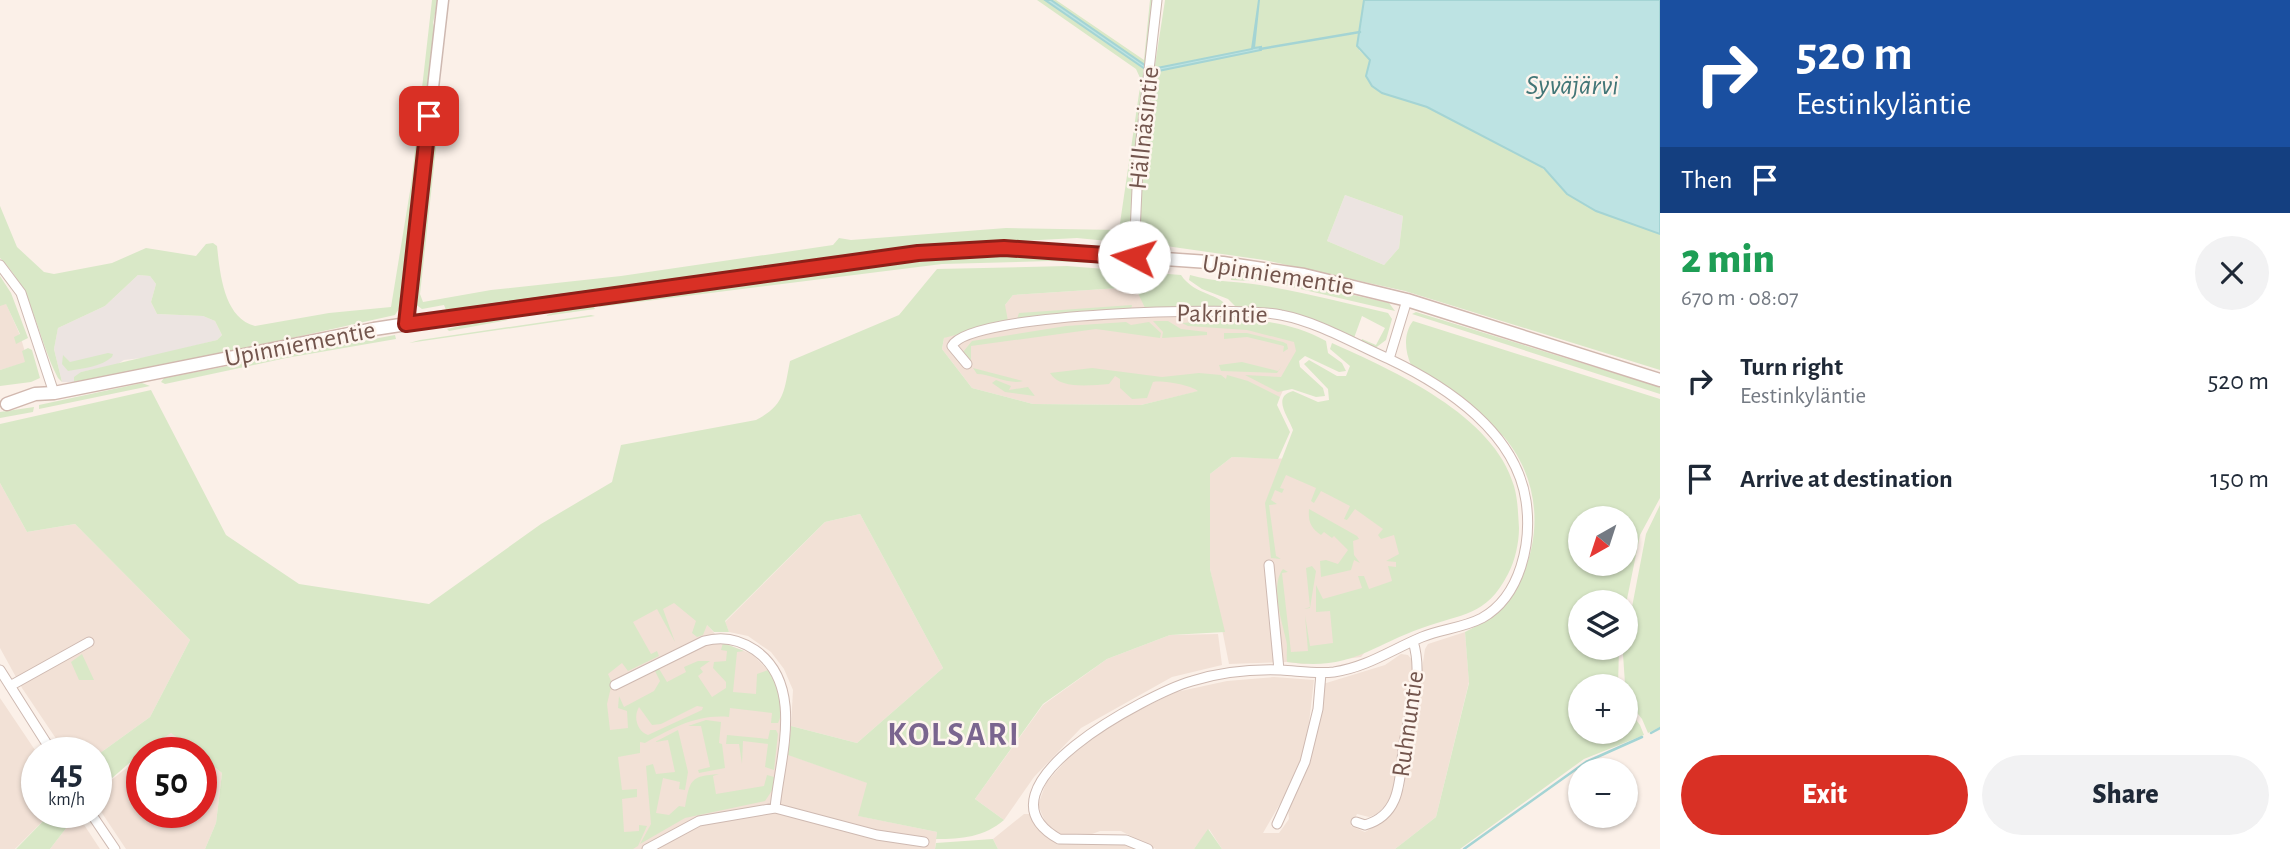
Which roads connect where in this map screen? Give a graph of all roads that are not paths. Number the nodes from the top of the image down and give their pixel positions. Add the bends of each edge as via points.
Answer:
1 (443, 0) edge
2 (1157, 0) edge
3 (1134, 257) junction
4 (0, 265) edge
5 (1407, 300) junction
6 (406, 324) junction
7 (1389, 359) junction
8 (967, 364) dead end
9 (1660, 380) edge
10 (54, 393) junction
11 (3, 404) edge
12 (1269, 565) dead end
13 (1413, 641) junction
14 (89, 642) dead end
15 (0, 670) edge
16 (1279, 670) junction
17 (1321, 673) junction
18 (615, 685) dead end
19 (10, 686) junction
20 (42, 737) edge
21 (775, 808) junction
22 (1356, 822) dead end
23 (1277, 824) dead end
24 (101, 828) edge
25 (924, 842) dead end
26 (115, 849) edge
27 (647, 849) edge
28 (1148, 849) edge

1 - 6 street
2 - 3 street, Hällnäsintie via 1138,166
3 - 5 main road, Upinniementie via 1268,268
3 - 6 main road, Upinniementie via 1004,248 918,253
4 - 10 street via 21,293
5 - 7 street
5 - 9 main road, Upinniementie
6 - 10 main road, Upinniementie
7 - 8 street, Pakrintie via 1303,322 1254,311 1093,315 979,330 957,338 951,346
7 - 13 street via 1448,395 1498,436 1517,468 1528,514 1523,559 1496,607 1472,622
10 - 11 main road, Upinniementie
12 - 16 street
13 - 17 street via 1369,664
13 - 22 street, Ruhnuntie via 1418,687 1403,745 1399,789 1383,816 1364,825
14 - 19 street
15 - 19 street
16 - 17 street
16 - 28 street via 1193,680 1136,704 1090,733 1060,759 1037,788 1033,803 1041,822 1059,839 1126,840
17 - 23 street via 1312,739
18 - 21 street via 717,637 759,653 779,676 786,712
19 - 20 street
21 - 25 street via 877,835
21 - 27 street via 699,821
24 - 26 street

